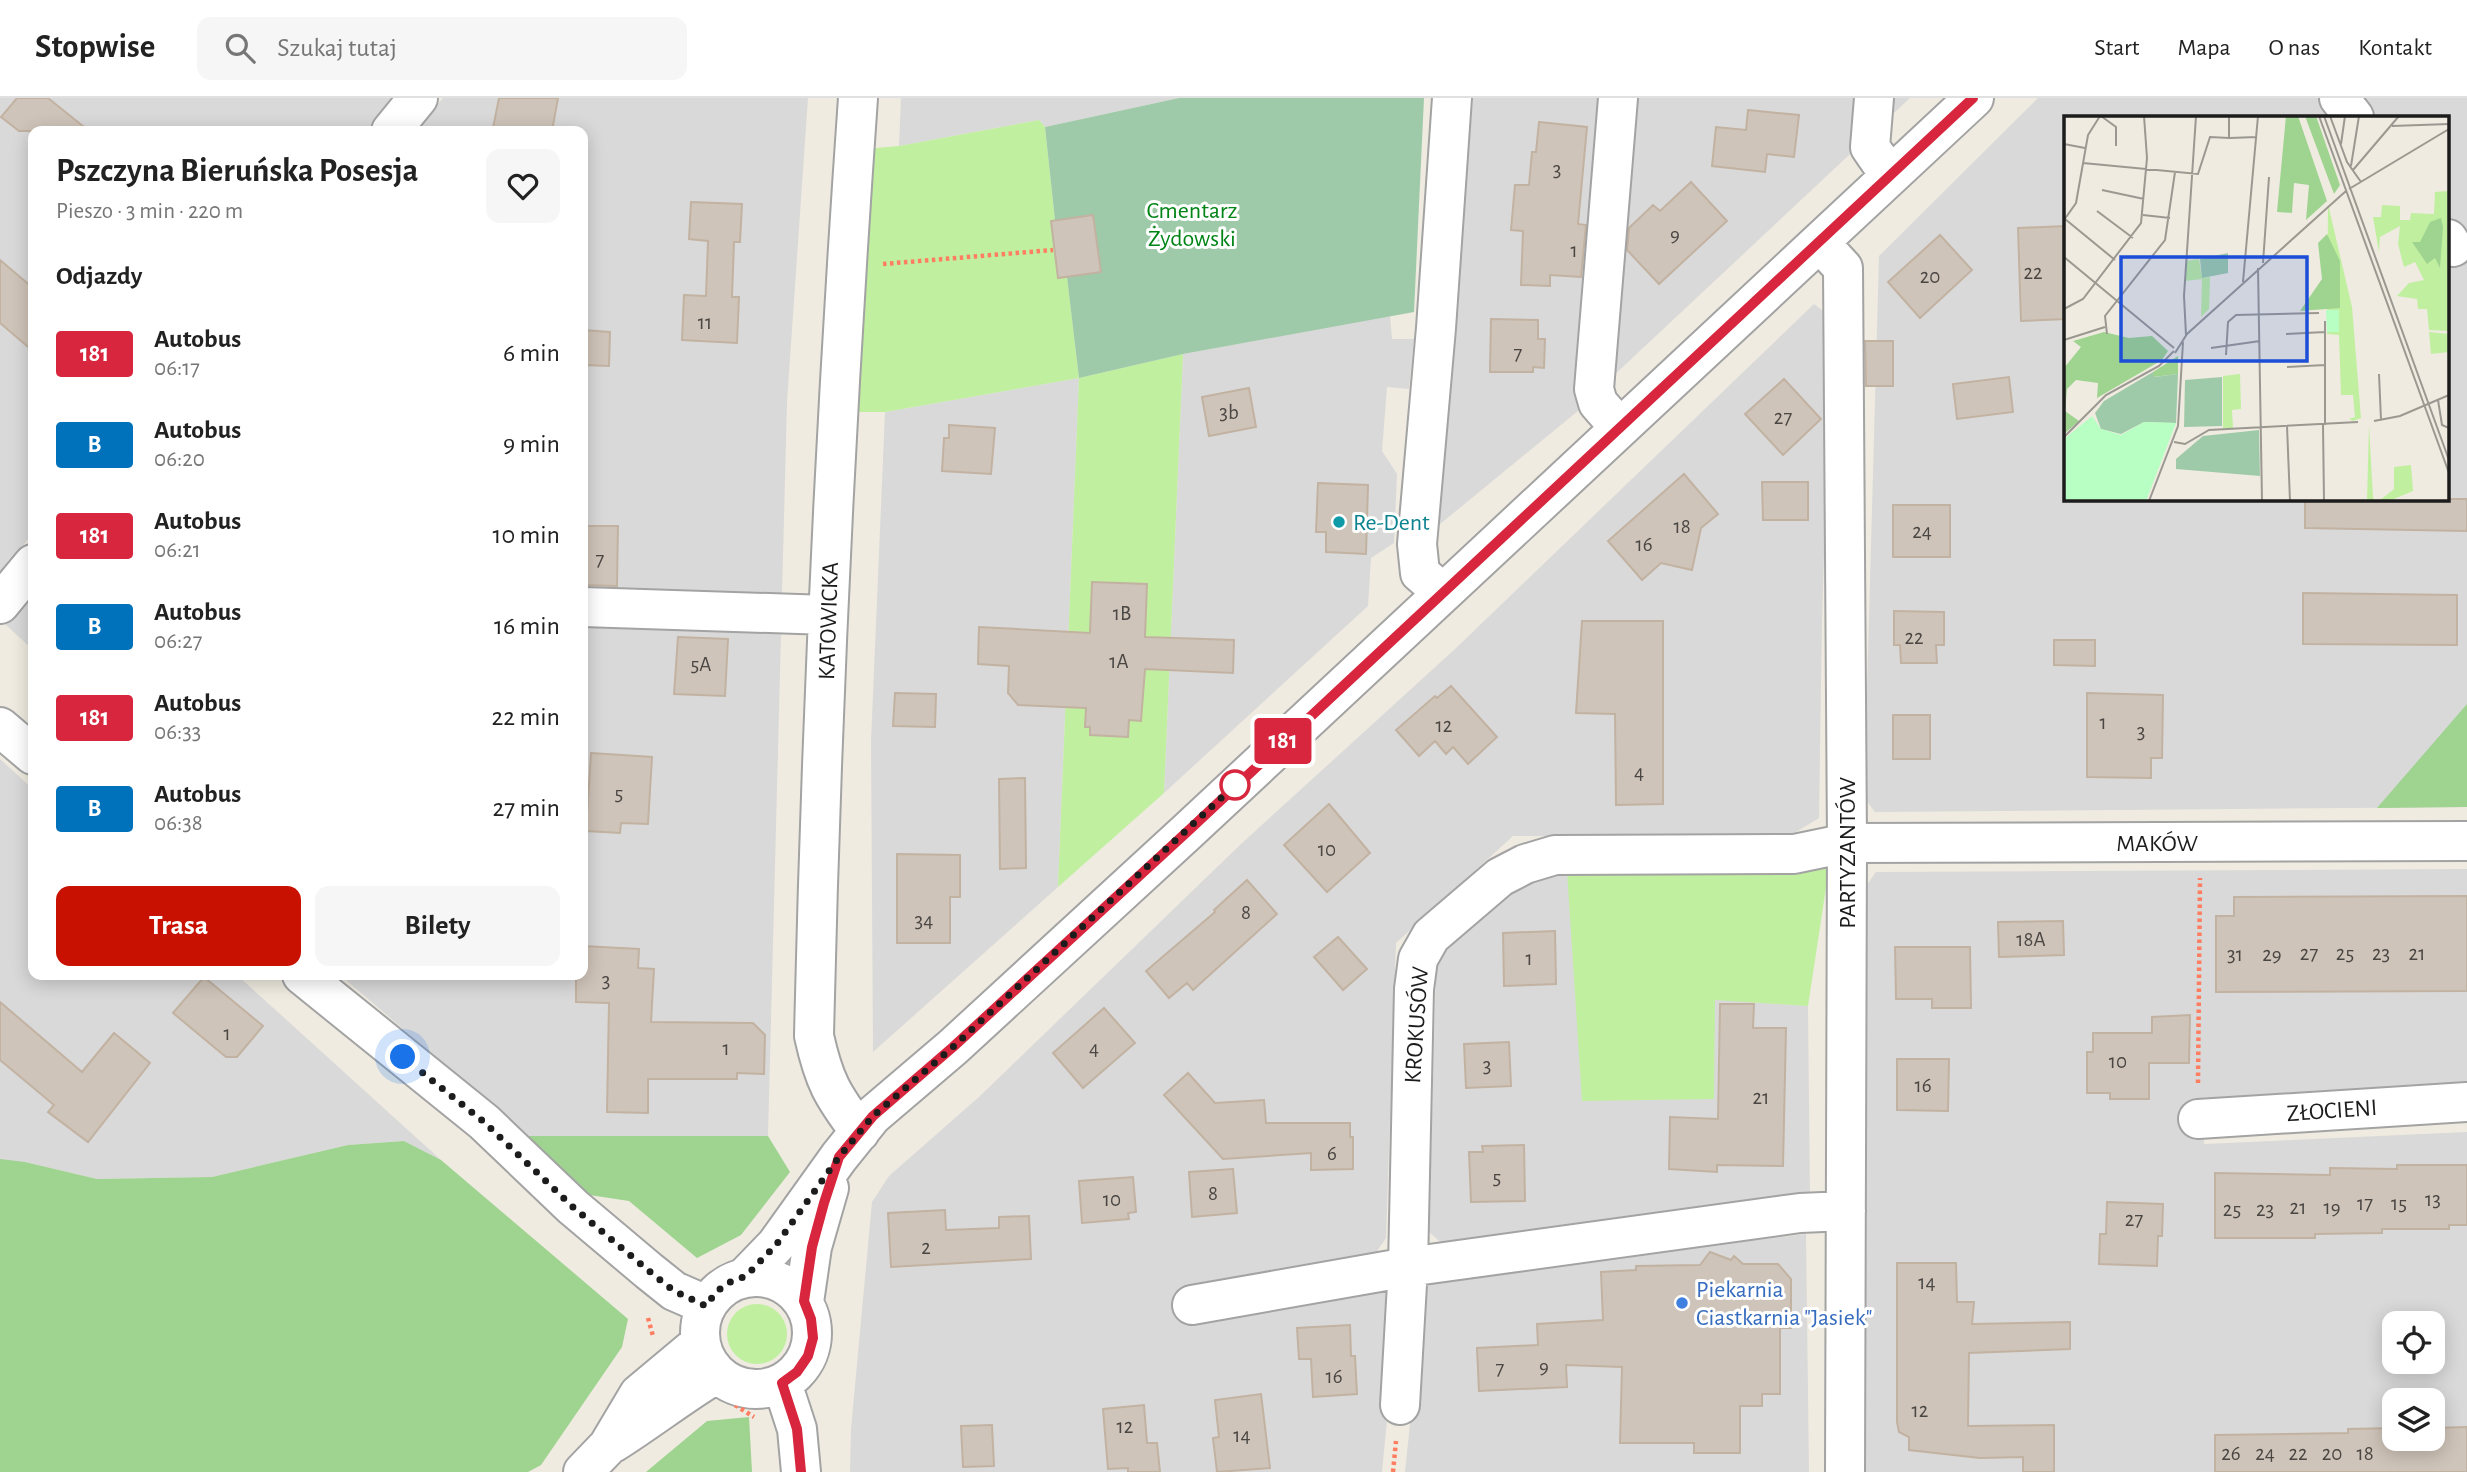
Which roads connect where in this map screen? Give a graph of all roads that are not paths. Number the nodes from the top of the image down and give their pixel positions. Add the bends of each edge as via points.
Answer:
1 (418, 98) edge
2 (858, 98) edge
3 (1452, 98) edge
4 (1618, 98) edge
5 (1874, 98) edge
6 (1973, 98) edge
7 (2339, 98) edge
8 (2353, 116) edge
9 (395, 126) edge
10 (1890, 176) junction
11 (1820, 243) junction
12 (1619, 427) junction
13 (28, 570) edge
14 (1443, 593) junction
15 (0, 604) edge
16 (588, 607) edge
17 (828, 615) junction
18 (0, 727) edge
19 (28, 751) edge
20 (2467, 841) edge
21 (1847, 843) junction
22 (308, 980) edge
23 (2467, 1102) edge
24 (2198, 1118) road end
25 (850, 1144) junction
26 (1846, 1211) junction
27 (1408, 1267) junction
28 (746, 1276) junction
29 (804, 1301) junction
30 (1192, 1305) dead end
31 (706, 1306) junction
32 (715, 1373) junction
33 (782, 1383) junction
34 (1400, 1405) dead end
35 (596, 1459) edge
36 (802, 1472) edge
37 (1844, 1472) edge

1 - 9 street
2 - 17 street, KATOWICKA
3 - 14 street via 1417,544 1420,573
4 - 12 street via 1594,389 1598,403
5 - 10 street via 1870,147
6 - 10 street
7 - 8 street
10 - 11 street
11 - 12 street
11 - 21 street, PARTYZANTÓW via 1843,268
12 - 14 street
13 - 15 street
14 - 25 street via 873,1116
16 - 17 street
17 - 25 street, KATOWICKA via 814,1036
18 - 19 street
20 - 21 street, MAKÓW
21 - 26 street, PARTYZANTÓW
21 - 27 street, KROKUSÓW via 1794,854 1555,855 1500,877 1431,936 1418,959 1414,989
22 - 31 street via 484,1122 639,1263 674,1291
23 - 24 street, ZŁOCIENI
25 - 28 street via 776,1245
25 - 29 street via 812,1247
26 - 27 street via 1800,1213
26 - 37 street, PARTYZANTÓW
27 - 30 street
27 - 34 street, KROKUSÓW
28 - 29 street via 768,1277 788,1286
28 - 31 street via 716,1292
29 - 33 street via 813,1338 797,1372
31 - 32 street via 700,1321
32 - 33 street via 748,1389
32 - 35 street
32 - 35 street via 652,1382
33 - 36 street via 797,1429

